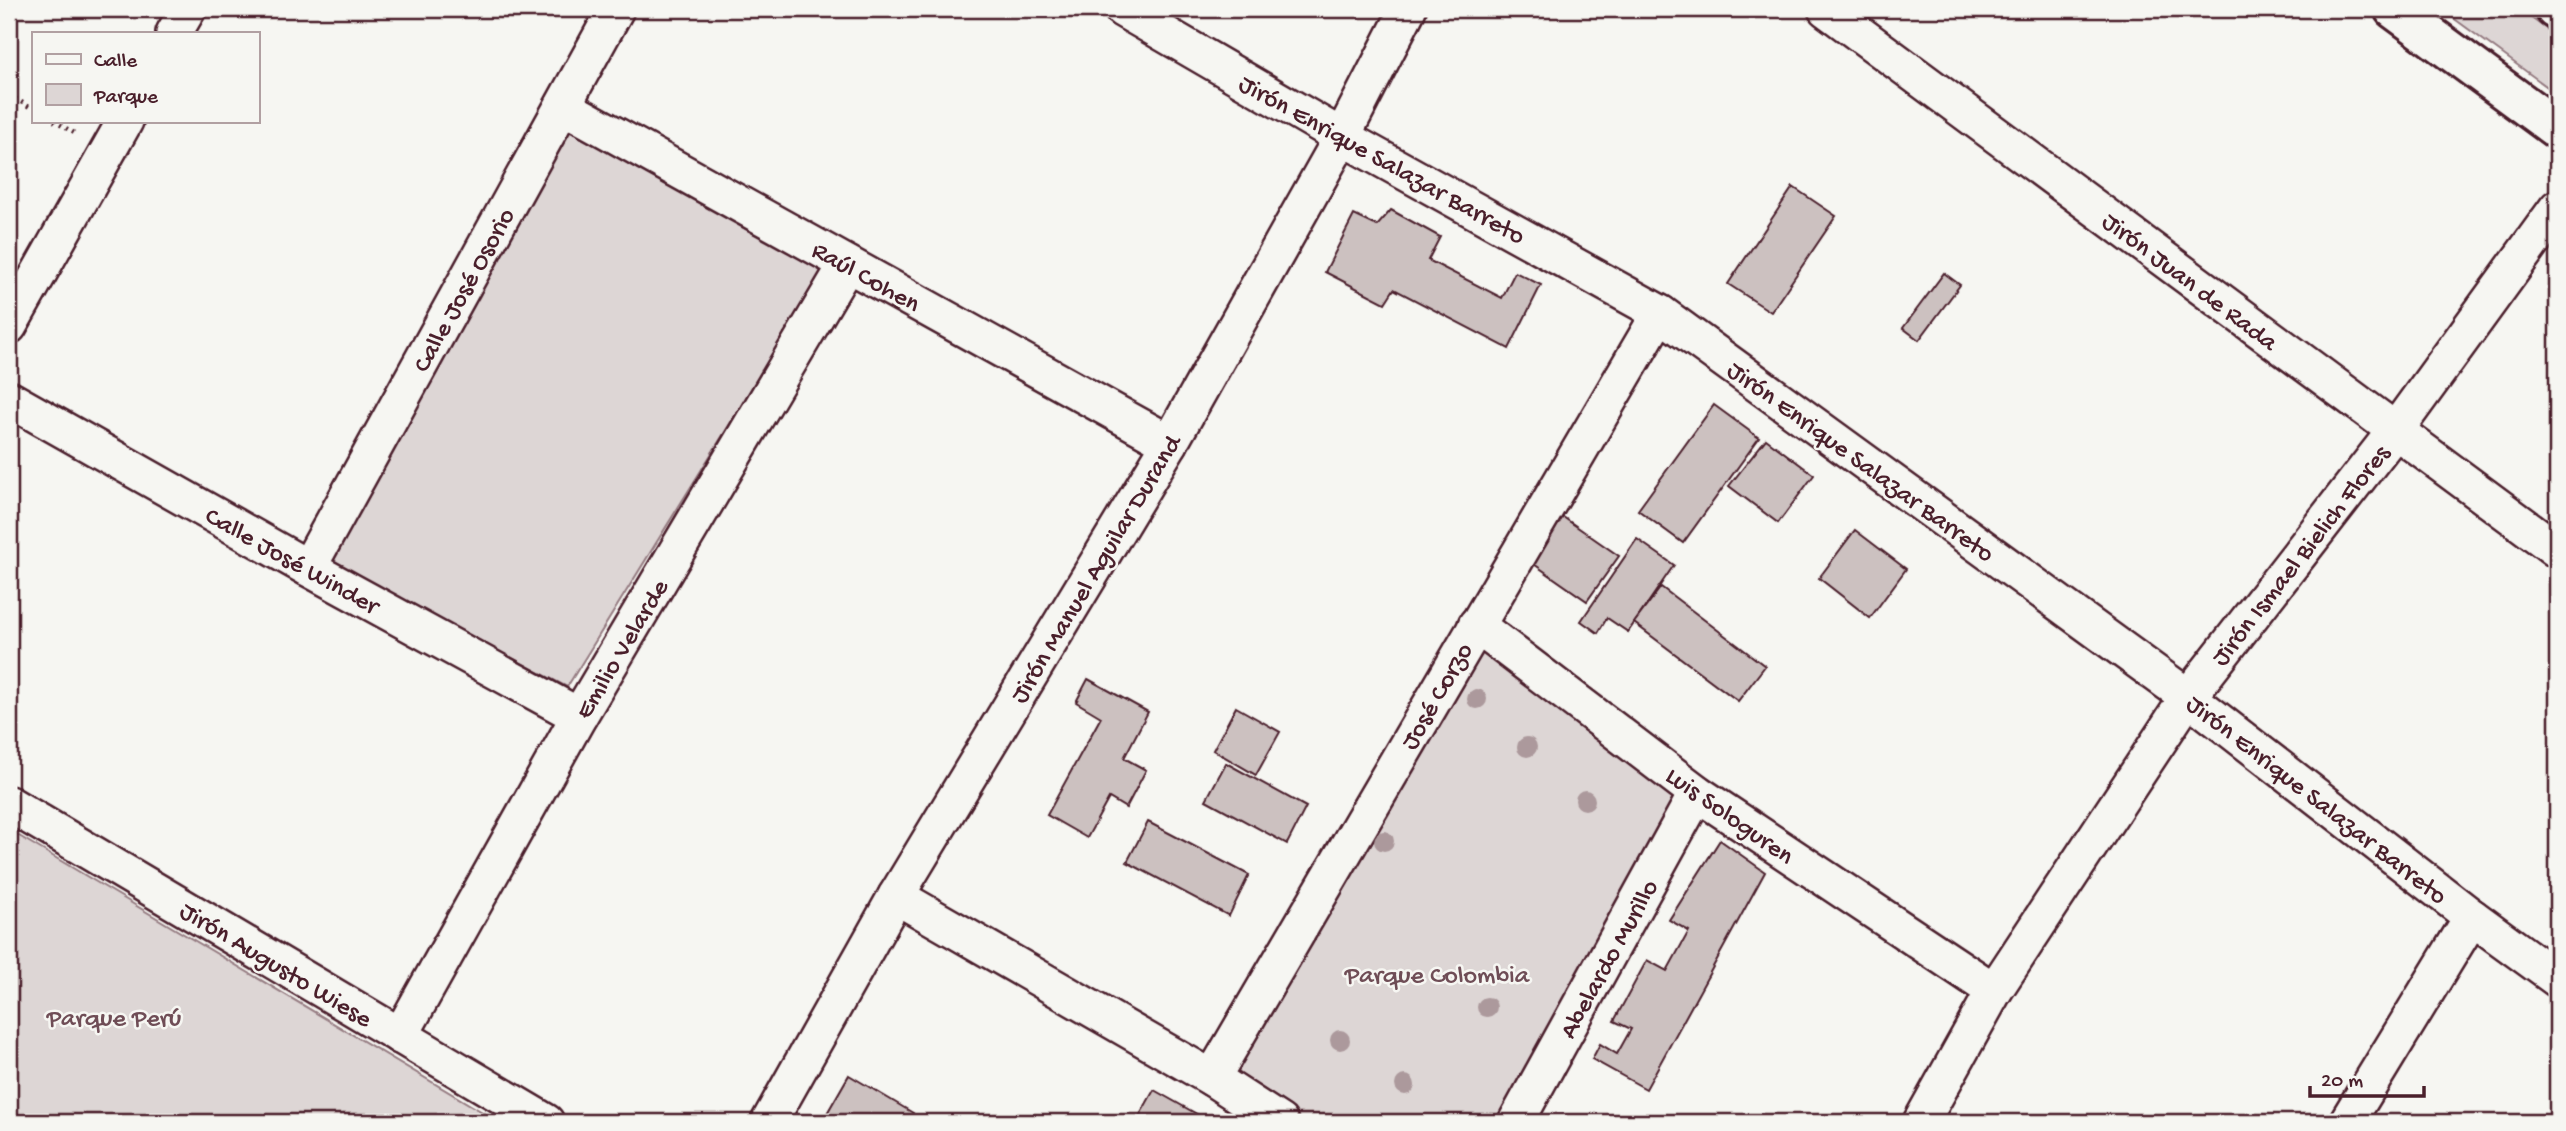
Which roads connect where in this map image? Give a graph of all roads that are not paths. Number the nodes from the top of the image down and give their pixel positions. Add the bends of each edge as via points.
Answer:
1 (188, 9) edge
2 (616, 9) edge
3 (1122, 9) edge
4 (1408, 9) edge
5 (1826, 9) edge
6 (2394, 9) edge
7 (175, 32) edge
8 (563, 106) junction
9 (124, 122) edge
10 (2557, 128) edge
11 (1342, 137) junction
12 (2557, 208) edge
13 (848, 264) junction
14 (1660, 313) junction
15 (9, 326) edge
16 (9, 399) edge
17 (2395, 431) junction
18 (1170, 443) junction
19 (2557, 550) edge
20 (308, 568) junction
21 (1476, 625) junction
22 (2188, 698) junction
23 (579, 716) junction
24 (1697, 793) junction
25 (9, 804) edge
26 (896, 896) junction
27 (2472, 917) junction
28 (2557, 979) edge
29 (1994, 991) junction
30 (400, 1036) junction
31 (1212, 1079) junction
32 (546, 1122) edge
33 (769, 1122) edge
34 (1280, 1122) edge
35 (1516, 1122) edge
36 (1921, 1122) edge
37 (2347, 1122) edge

1 - 7 street
2 - 8 street, Calle José Osorio
3 - 11 street, Jirón Enrique Salazar Barreto
4 - 11 street, Jirón Manuel Aguilar Durand
5 - 17 street, Jirón Juan de Rada
6 - 10 main road
8 - 13 street, Raúl Cohen
8 - 20 street, Calle José Osorio
9 - 15 street
11 - 14 street, Jirón Enrique Salazar Barreto
11 - 18 street, Jirón Manuel Aguilar Durand
12 - 17 street, Jirón Ismael Bielich Flores
13 - 18 street, Raúl Cohen
13 - 23 street, Emilio Velarde
14 - 21 street, José Corzo
14 - 22 street, Jirón Enrique Salazar Barreto
16 - 20 street, Calle José Winder
17 - 19 street, Jirón Juan de Rada
17 - 22 street, Jirón Ismael Bielich Flores
18 - 26 street, Jirón Manuel Aguilar Durand
20 - 23 street, Calle José Winder
21 - 24 street, Luis Sologuren
21 - 31 street, José Corzo
22 - 27 street, Jirón Enrique Salazar Barreto
22 - 29 street, Jirón Ismael Bielich Flores
23 - 30 street, Emilio Velarde
24 - 29 street, Luis Sologuren
24 - 35 street, Abelardo Murillo
25 - 30 street, Jirón Augusto Wiese
26 - 31 street
26 - 33 street, Jirón Manuel Aguilar Durand
27 - 28 street, Jirón Enrique Salazar Barreto
27 - 37 street
29 - 36 street, Jirón Ismael Bielich Flores
30 - 32 street, Jirón Augusto Wiese
31 - 34 street

